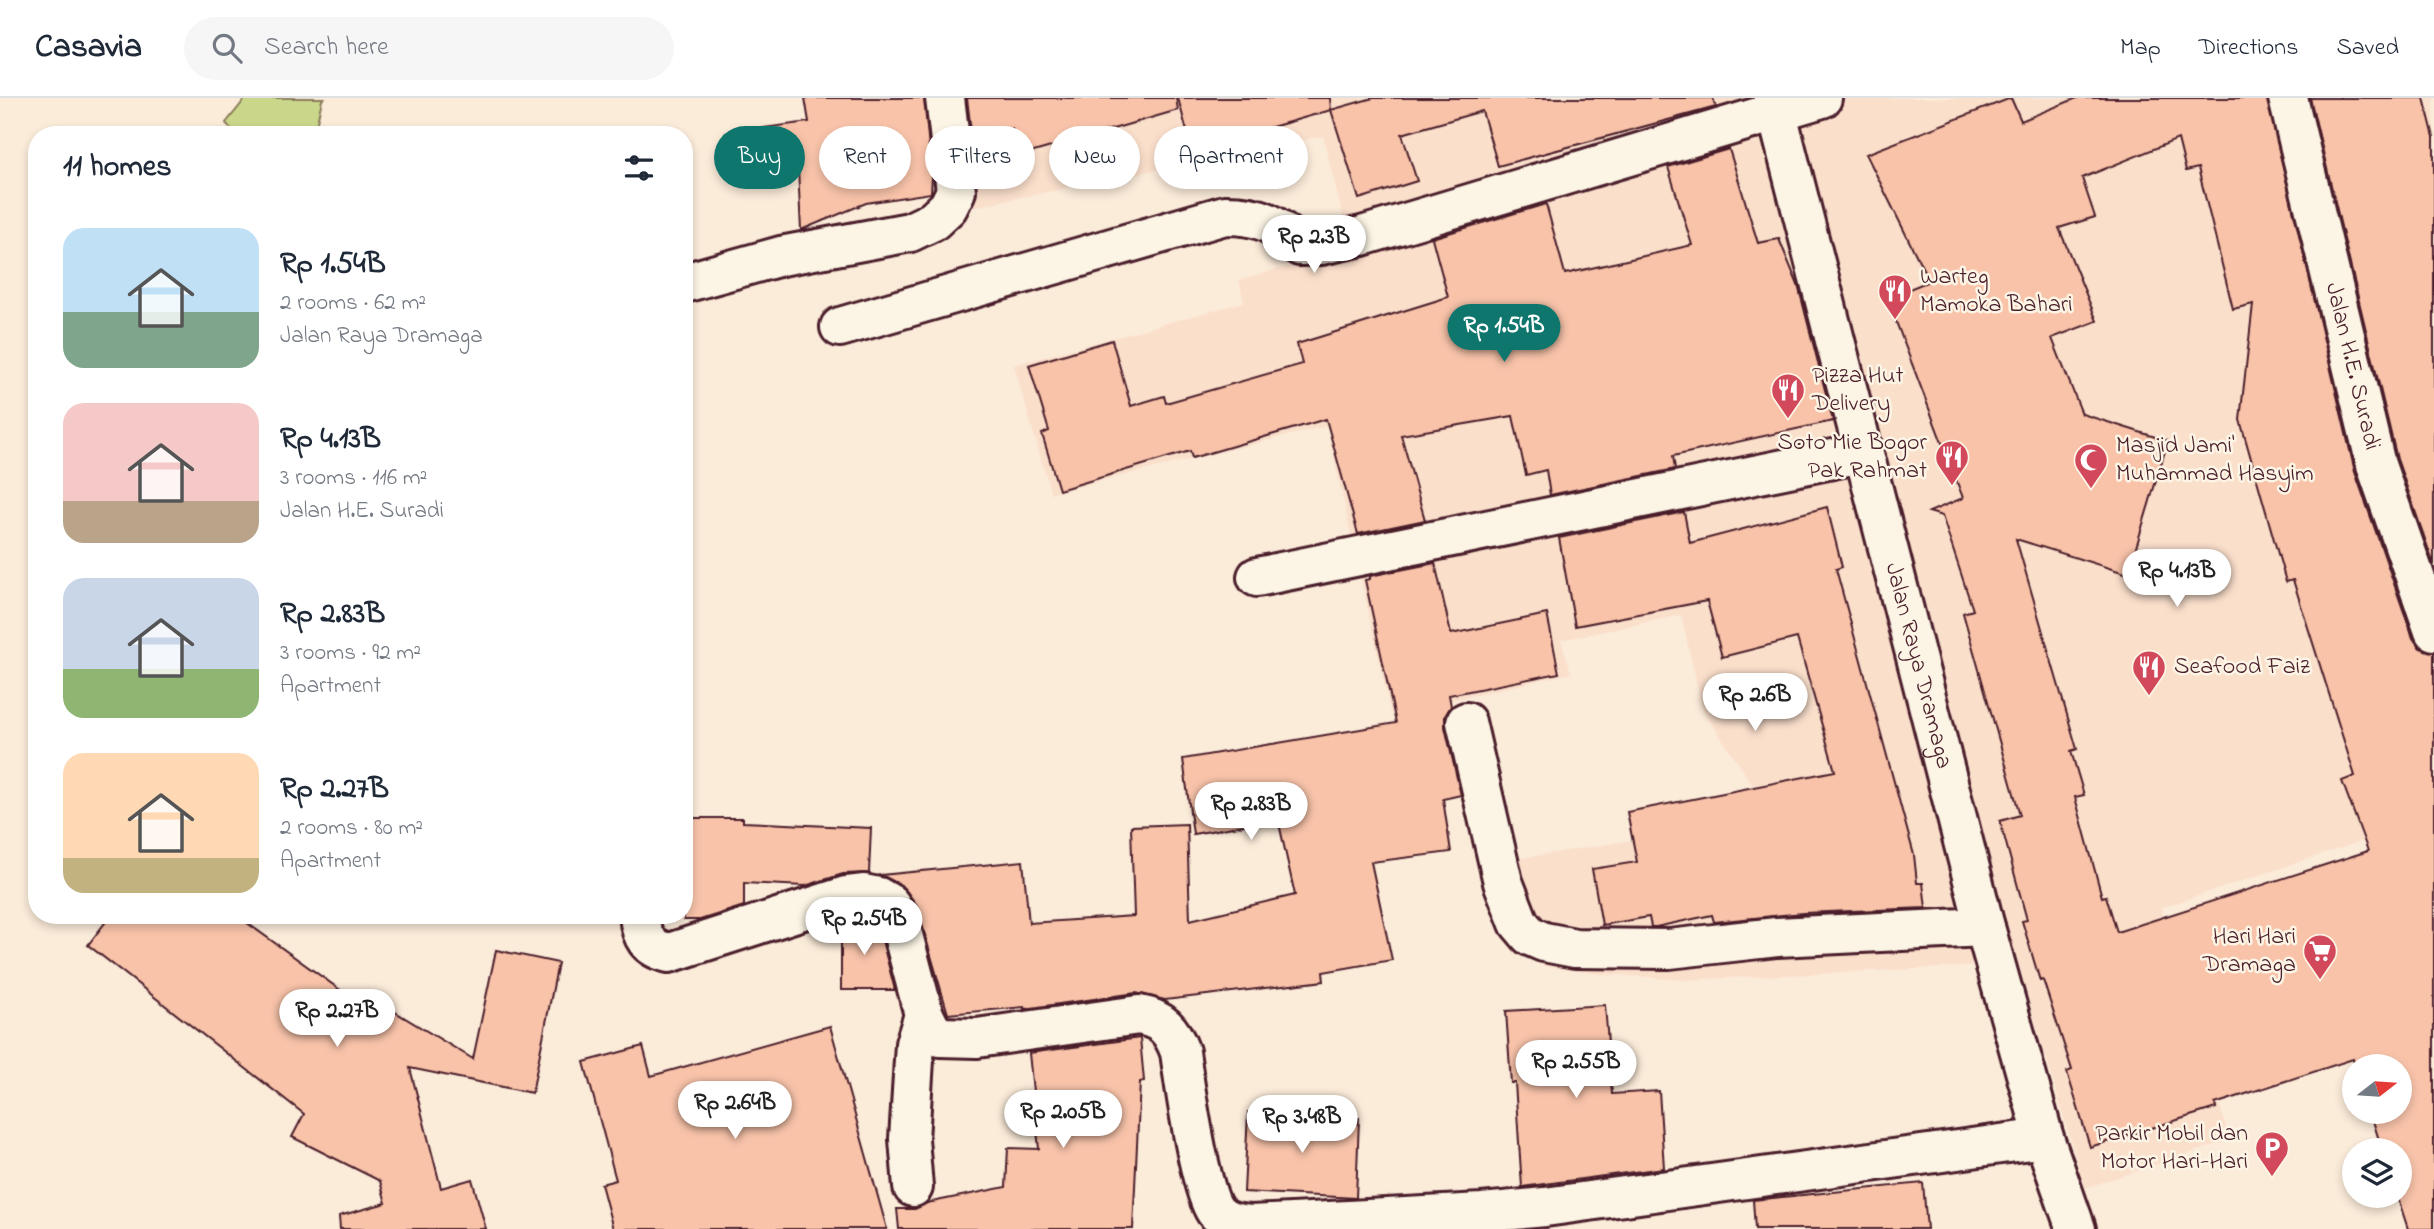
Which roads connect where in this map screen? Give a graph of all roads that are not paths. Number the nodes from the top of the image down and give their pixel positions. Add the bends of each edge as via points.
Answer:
1 (945, 98) edge
2 (1822, 98) edge
3 (2288, 98) edge
4 (1775, 104) edge
5 (693, 280) edge
6 (840, 327) dead end
7 (1862, 453) junction
8 (1257, 577) dead end
9 (2434, 631) edge
10 (1466, 722) dead end
11 (640, 924) edge
12 (1985, 927) junction
13 (924, 1014) junction
14 (2044, 1139) junction
15 (913, 1187) dead end
16 (1544, 1218) edge
17 (2076, 1229) edge

1 - 5 main road via 956,191 933,221 910,232 781,256
2 - 4 main road
3 - 9 main road, Jalan H.E. Suradi via 2376,465
4 - 6 main road via 1362,236 1300,246 1278,228 1250,215 1225,215
4 - 7 main road, Jalan Raya Dramaga
7 - 8 main road
7 - 12 main road, Jalan Raya Dramaga
10 - 12 main road via 1511,904 1530,936 1544,942 1669,949 1777,937
11 - 13 main road via 646,942 669,953 846,896 878,897 898,916
12 - 14 main road, Jalan Raya Dramaga
13 - 15 main road via 915,1044 909,1139
13 - 16 main road via 940,1037 957,1038 1126,1016 1158,1020 1175,1037 1205,1187 1212,1207 1225,1220 1251,1225 1482,1213
14 - 16 main road
14 - 17 main road, Jalan Raya Dramaga

